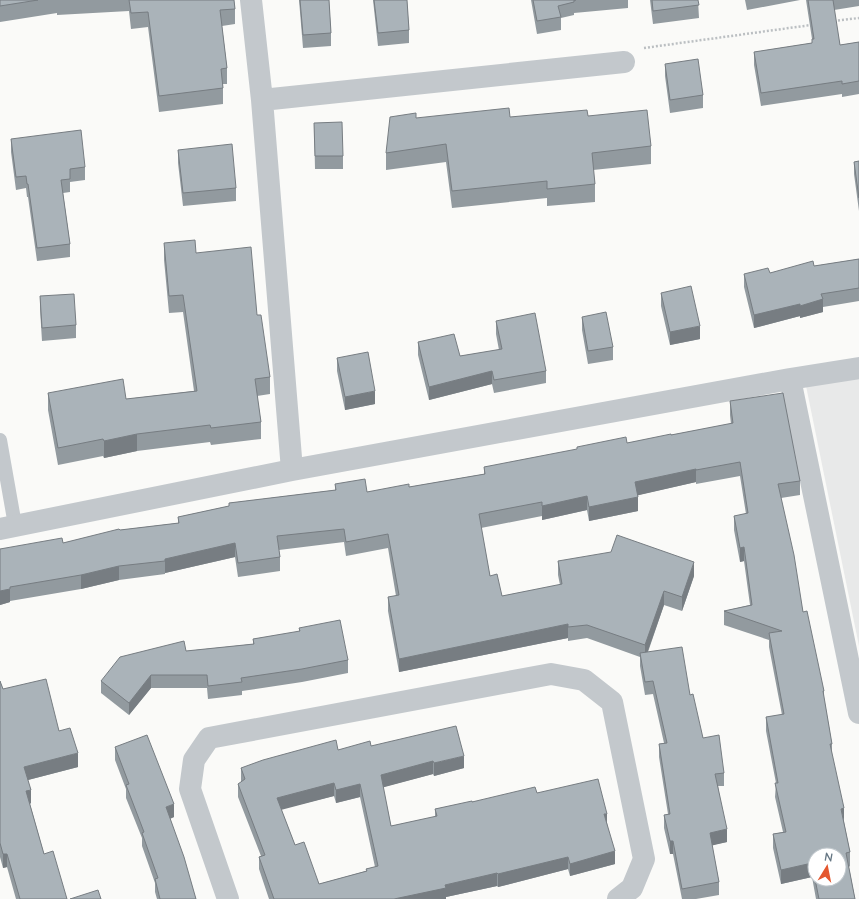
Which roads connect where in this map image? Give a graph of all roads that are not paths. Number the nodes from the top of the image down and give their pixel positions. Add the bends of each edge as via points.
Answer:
1 (251, 0) edge
2 (624, 62) road end
3 (262, 100) junction
4 (859, 368) edge
5 (790, 379) junction
6 (0, 440) edge
7 (292, 470) junction
8 (8, 527) edge
9 (859, 713) edge
10 (228, 899) edge
11 (618, 899) edge

1 - 3 street
2 - 3 street
3 - 7 street
4 - 5 street
5 - 7 street
5 - 9 street
6 - 8 lane
7 - 8 street
10 - 11 street via 190,789 194,760 209,738 551,674 584,680 612,702 644,859 632,888

